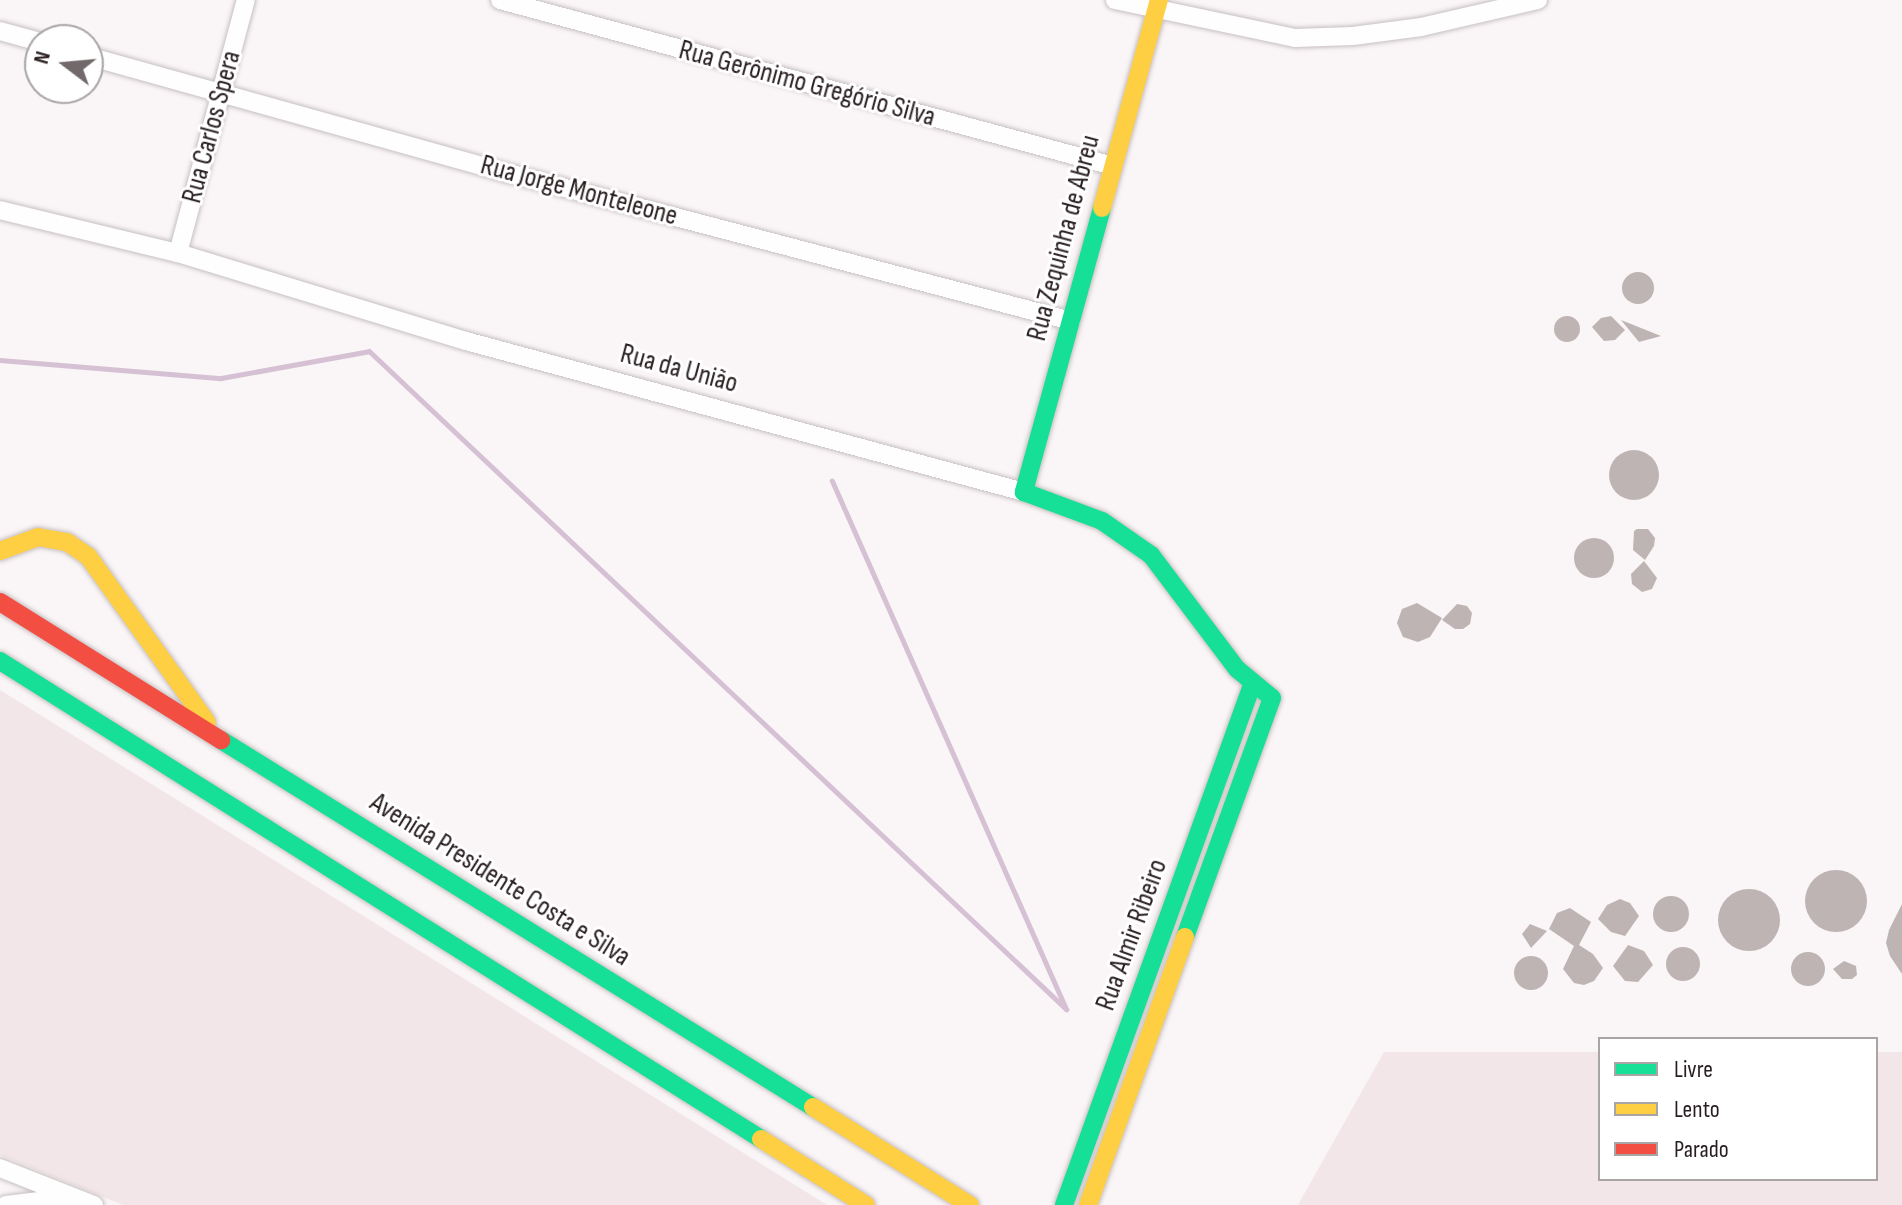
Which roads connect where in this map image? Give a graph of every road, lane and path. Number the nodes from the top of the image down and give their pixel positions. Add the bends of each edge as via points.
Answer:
1 (246, 0) edge
2 (500, 0) edge
3 (1115, 0) edge
4 (1538, 0) edge
5 (1157, 6) edge
6 (0, 31) edge
7 (24, 38) edge
8 (104, 60) edge
9 (221, 93) junction
10 (1113, 166) junction
11 (0, 210) edge
12 (178, 253) junction
13 (1071, 321) junction
14 (1024, 492) junction
15 (0, 551) edge
16 (0, 602) edge
17 (0, 661) edge
18 (1252, 685) junction
19 (1272, 698) joint
20 (220, 739) junction
21 (1, 1170) edge
22 (74, 1197) junction
23 (6, 1205) edge
24 (94, 1205) edge
25 (866, 1205) edge
26 (970, 1205) edge
27 (1064, 1205) edge
28 (1088, 1205) edge

1 - 9 street, Rua Carlos Spera
2 - 10 street, Rua Gerônimo Gregório Silva
3 - 5 street
4 - 5 street via 1421,27 1309,38
5 - 10 main road, Rua Zequinha de Abreu
6 - 7 street
8 - 9 street, Rua Jorge Monteleone
9 - 12 street, Rua Carlos Spera
9 - 13 street, Rua Jorge Monteleone
10 - 13 main road, Rua Zequinha de Abreu
11 - 12 street, Rua da União
12 - 14 street, Rua da União via 466,341
13 - 14 main road, Rua Zequinha de Abreu
14 - 18 main road, Rua da União via 1102,521 1151,555
15 - 20 main road via 38,537 67,542 88,556
16 - 20 main road, Avenida Presidente Costa e Silva
17 - 25 main road
18 - 19 main road, Rua da União
18 - 27 main road, Rua Almir Ribeiro
19 - 28 main road, Rua Almir Ribeiro
20 - 26 main road, Avenida Presidente Costa e Silva
21 - 22 street
22 - 23 street
22 - 24 street

